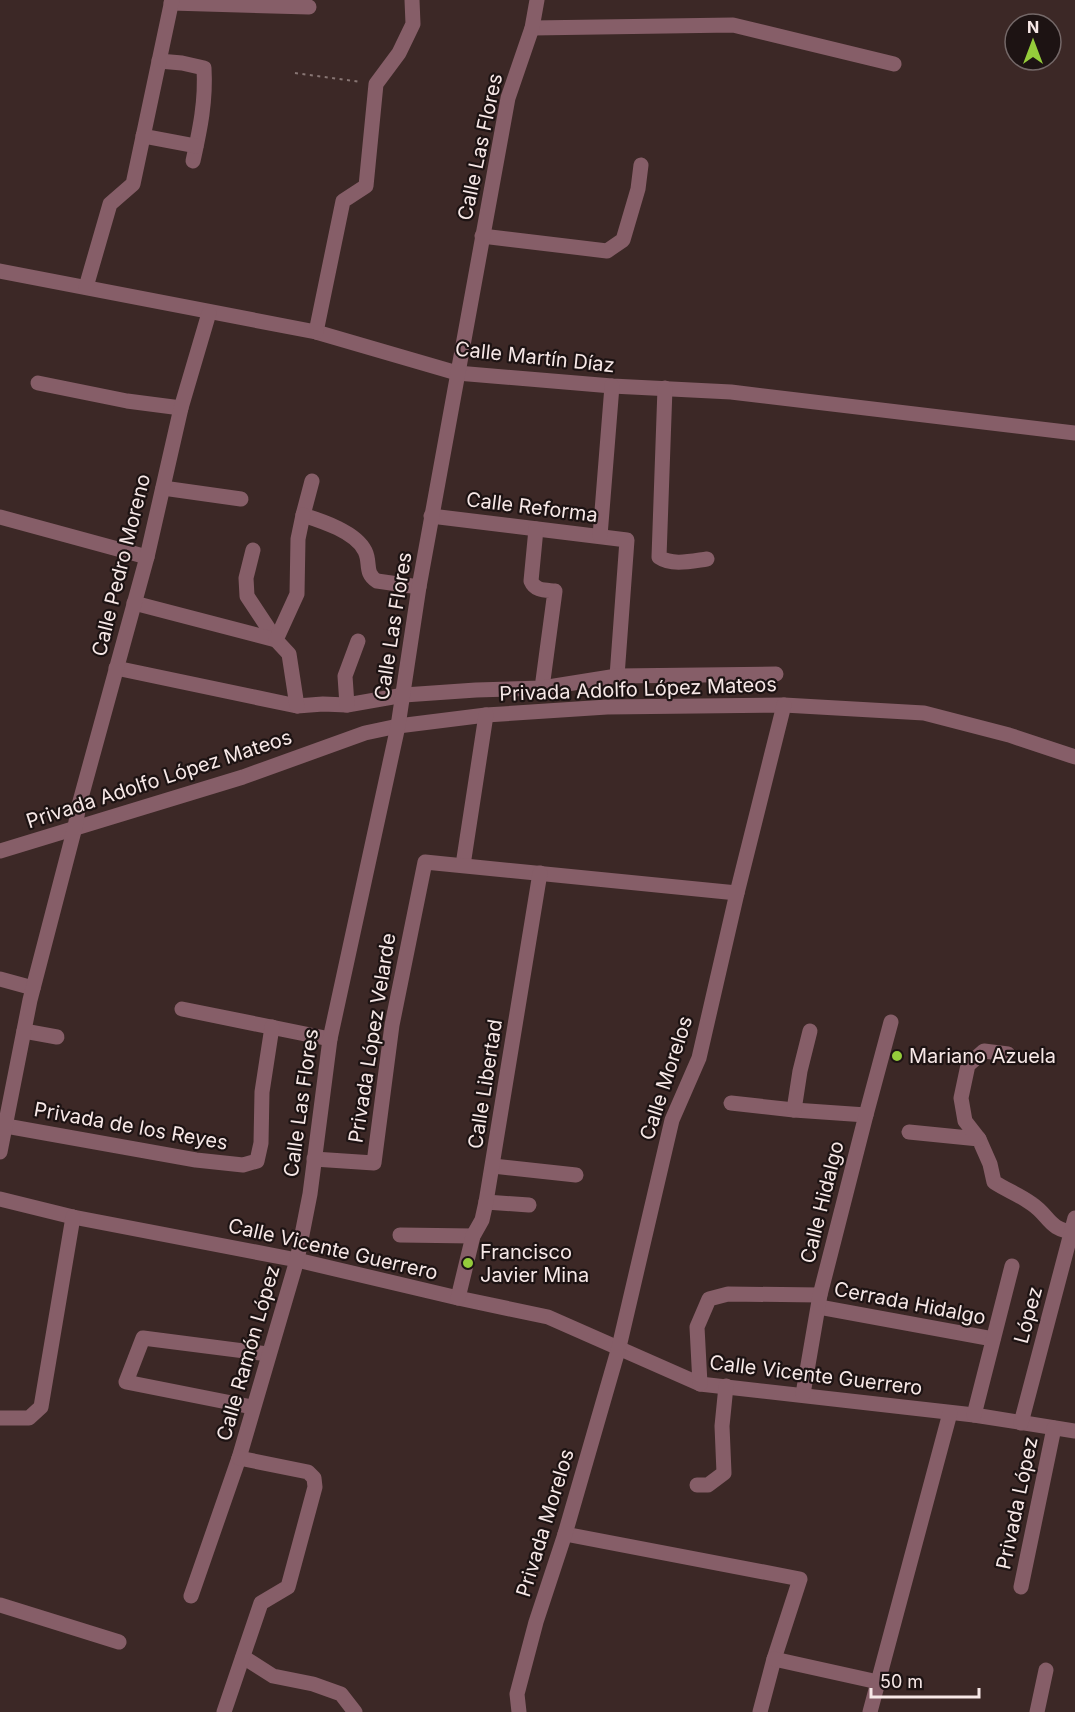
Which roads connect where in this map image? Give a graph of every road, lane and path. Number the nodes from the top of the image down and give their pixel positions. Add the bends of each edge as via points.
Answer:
1 (412, 0) edge
2 (537, 0) edge
3 (172, 2) edge
4 (309, 7) dead end
5 (532, 28) junction
6 (159, 61) junction
7 (894, 64) dead end
8 (295, 73) dead end
9 (376, 84) junction
10 (143, 136) junction
11 (641, 165) dead end
12 (482, 236) junction
13 (0, 271) edge
14 (86, 287) junction
15 (209, 313) junction
16 (316, 332) junction
17 (458, 373) junction
18 (38, 383) dead end
19 (612, 386) junction
20 (665, 388) junction
21 (181, 408) junction
22 (1075, 434) edge
23 (312, 481) dead end
24 (163, 488) junction
25 (241, 499) dead end
26 (303, 515) junction
27 (431, 516) junction
28 (0, 517) edge
29 (536, 529) junction
30 (600, 536) junction
31 (253, 550) dead end
32 (147, 557) junction
33 (706, 559) dead end
34 (419, 587) junction
35 (134, 603) junction
36 (276, 640) junction
37 (358, 641) dead end
38 (116, 668) junction
39 (776, 674) dead end
40 (616, 676) junction
41 (542, 688) junction
42 (403, 697) junction
43 (347, 705) junction
44 (784, 705) junction
45 (297, 706) junction
46 (486, 715) junction
47 (399, 722) junction
48 (1075, 758) edge
49 (75, 827) junction
50 (0, 851) edge
51 (463, 865) junction
52 (540, 873) junction
53 (737, 893) junction
54 (0, 979) edge
55 (33, 988) junction
56 (182, 1009) dead end
57 (891, 1022) dead end
58 (272, 1027) junction
59 (810, 1030) dead end
60 (24, 1031) junction
61 (57, 1037) dead end
62 (330, 1039) junction
63 (1008, 1054) dead end
64 (730, 1103) dead end
65 (794, 1110) junction
66 (866, 1115) junction
67 (4, 1120) edge
68 (909, 1132) dead end
69 (979, 1139) junction
70 (0, 1152) edge
71 (314, 1159) junction
72 (493, 1166) junction
73 (576, 1175) dead end
74 (0, 1199) edge
75 (486, 1202) junction
76 (529, 1205) dead end
77 (74, 1217) junction
78 (1074, 1227) edge
79 (400, 1235) dead end
80 (473, 1236) junction
81 (297, 1260) junction
82 (1012, 1266) dead end
83 (458, 1298) junction
84 (820, 1301) junction
85 (993, 1340) junction
86 (619, 1347) junction
87 (268, 1354) junction
88 (700, 1384) junction
89 (726, 1386) junction
90 (803, 1394) junction
91 (252, 1407) junction
92 (950, 1413) junction
93 (974, 1415) junction
94 (0, 1418) edge
95 (1022, 1423) junction
96 (1054, 1428) junction
97 (1075, 1431) edge
98 (239, 1458) junction
99 (697, 1485) dead end
100 (565, 1534) junction
101 (1022, 1587) dead end
102 (191, 1596) dead end
103 (0, 1605) edge
104 (119, 1642) dead end
105 (243, 1657) junction
106 (774, 1659) junction
107 (1046, 1670) dead end
108 (878, 1682) junction
109 (224, 1712) edge
110 (355, 1712) edge
111 (519, 1712) edge
112 (760, 1712) edge
113 (870, 1712) edge
114 (1037, 1712) edge

1 - 9 street via 413,24 399,53
2 - 5 street, Calle Las Flores
3 - 4 street
3 - 6 street
5 - 7 street via 733,25
5 - 12 street, Calle Las Flores via 508,98
6 - 10 street
6 - 10 street via 204,68 203,116 194,154
8 - 9 path
9 - 16 street via 366,186 343,201
10 - 14 street via 133,184 110,204
11 - 12 street via 622,240 607,251
12 - 17 street, Calle Las Flores
13 - 14 street, Calle Martín Díaz
14 - 15 street, Calle Martín Díaz
15 - 16 street, Calle Martín Díaz
15 - 21 street, Calle Pedro Moreno
16 - 17 street, Calle Martín Díaz
17 - 19 street, Calle Martín Díaz
17 - 27 street, Calle Las Flores
18 - 21 street
19 - 20 street, Calle Martín Díaz
19 - 30 street
20 - 22 street, Calle Martín Díaz via 730,392
20 - 33 street via 659,557 676,562
21 - 24 street, Calle Pedro Moreno
23 - 26 street
24 - 25 street
24 - 32 street, Calle Pedro Moreno
26 - 34 street via 333,524 353,538 365,551 369,574 377,581
26 - 36 street via 298,539 297,594
27 - 29 street, Calle Reforma
27 - 34 street, Calle Las Flores
28 - 32 street
29 - 30 street, Calle Reforma
29 - 41 street via 531,581 538,589 555,591
30 - 40 street, Calle Reforma via 627,540
31 - 36 street via 246,578 247,596
32 - 35 street, Calle Pedro Moreno
34 - 42 street, Calle Las Flores
35 - 36 street
35 - 38 street, Calle Pedro Moreno
36 - 45 street via 289,654
37 - 43 street via 345,676
38 - 45 street
38 - 49 street, Calle Pedro Moreno
39 - 40 street
40 - 41 street
41 - 42 street
42 - 43 street
42 - 47 street, Calle Las Flores
43 - 45 street
44 - 46 street, Privada Adolfo López Mateos via 607,707
44 - 48 street, Privada Adolfo López Mateos via 924,713 1009,735
44 - 53 street, Calle Morelos
46 - 47 street, Privada Adolfo López Mateos
46 - 51 street
47 - 49 street, Privada Adolfo López Mateos via 243,777
47 - 62 street, Calle Las Flores
49 - 50 street, Privada Adolfo López Mateos
49 - 55 street, Calle Pedro Moreno
51 - 52 street
51 - 71 street, Privada López Velarde via 425,862 392,1025 374,1162
52 - 53 street
52 - 72 street, Calle Libertad
53 - 86 street, Calle Morelos via 699,1058 672,1120
54 - 55 street
55 - 60 street, Calle Pedro Moreno
56 - 58 street
57 - 66 street, Calle Hidalgo
58 - 62 street
58 - 67 street, Privada de los Reyes via 257,1161 243,1165 196,1160
59 - 65 street
60 - 61 street
60 - 67 street, Calle Pedro Moreno
62 - 71 street, Calle Las Flores
63 - 69 street via 984,1051 968,1065 961,1098 965,1121
64 - 65 street
65 - 66 street
66 - 84 street, Calle Hidalgo
67 - 70 street, Calle Pedro Moreno
68 - 69 street
69 - 78 street via 994,1182 1033,1204 1053,1226
71 - 81 street, Calle Las Flores
72 - 73 street
72 - 75 street, Calle Libertad
74 - 77 street, Calle Vicente Guerrero
75 - 76 street
75 - 80 street, Calle Libertad
77 - 81 street, Calle Vicente Guerrero
77 - 94 street via 41,1407 29,1418
78 - 95 street, López
79 - 80 street
80 - 83 street, Calle Libertad
81 - 83 street, Calle Vicente Guerrero
81 - 87 street, Calle Ramón López
82 - 85 street
83 - 86 street, Calle Vicente Guerrero via 548,1317
84 - 85 street, Cerrada Hidalgo
84 - 88 street, Cerrada Hidalgo via 728,1294 708,1299 697,1327
84 - 90 street, Calle Hidalgo
85 - 93 street
86 - 88 street, Calle Vicente Guerrero
86 - 100 street, Privada Morelos
87 - 91 street, Calle Ramón López
87 - 91 street via 143,1338 126,1382
88 - 89 street, Calle Vicente Guerrero
89 - 90 street, Calle Vicente Guerrero
89 - 99 street via 722,1425 724,1473 708,1485
90 - 92 street, Calle Vicente Guerrero
91 - 98 street, Calle Ramón López
92 - 93 street, Calle Vicente Guerrero
92 - 108 street
93 - 95 street, Calle Vicente Guerrero
95 - 96 street, Calle Vicente Guerrero
96 - 97 street, Calle Vicente Guerrero
96 - 101 street, Privada López
98 - 102 street, Calle Ramón López
98 - 105 street via 308,1472 315,1487 288,1587 261,1603
100 - 106 street via 800,1579
100 - 111 street, Privada Morelos via 516,1694
103 - 104 street
105 - 109 street
105 - 110 street via 273,1676 341,1694
106 - 108 street
106 - 112 street
107 - 114 street
108 - 113 street

